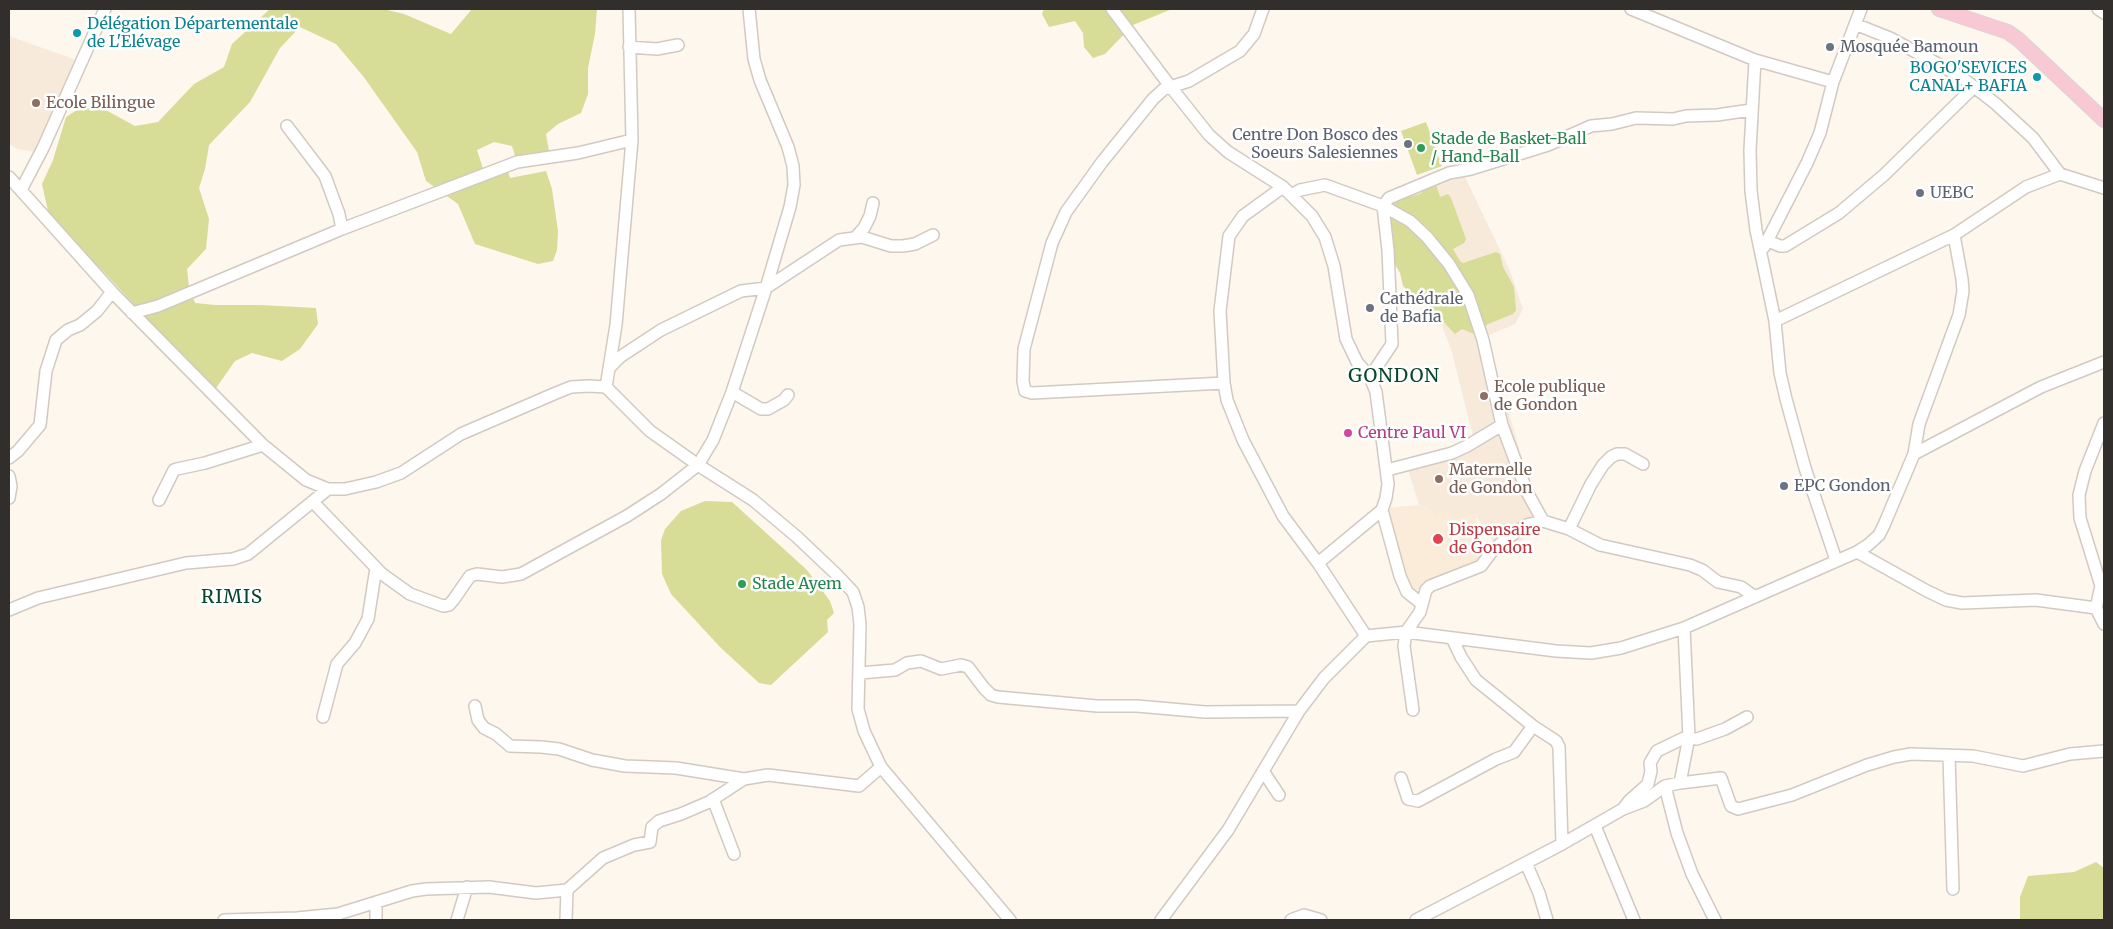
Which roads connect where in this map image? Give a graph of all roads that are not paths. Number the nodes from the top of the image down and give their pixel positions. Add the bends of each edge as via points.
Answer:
1 (105, 9) edge
2 (629, 9) edge
3 (749, 9) edge
4 (1112, 9) edge
5 (1263, 9) edge
6 (1631, 9) edge
7 (1861, 9) edge
8 (1939, 9) edge
9 (2098, 9) edge
10 (2104, 13) edge
11 (1855, 24) junction
12 (678, 45) dead end
13 (629, 47) junction
14 (1755, 60) junction
15 (1833, 82) junction
16 (1170, 86) junction
17 (1974, 87) junction
18 (1751, 110) junction
19 (2104, 120) edge
20 (287, 126) dead end
21 (632, 140) junction
22 (2060, 174) junction
23 (9, 177) edge
24 (1282, 187) junction
25 (2104, 188) edge
26 (21, 190) junction
27 (1291, 195) junction
28 (873, 202) dead end
29 (1383, 206) junction
30 (342, 229) junction
31 (1954, 234) junction
32 (932, 235) dead end
33 (856, 237) junction
34 (1768, 241) junction
35 (1760, 253) junction
36 (766, 288) junction
37 (112, 292) junction
38 (132, 312) junction
39 (1775, 321) junction
40 (2104, 362) edge
41 (610, 367) junction
42 (1370, 377) junction
43 (1224, 383) junction
44 (606, 387) junction
45 (732, 392) junction
46 (788, 395) dead end
47 (2104, 423) edge
48 (1502, 426) junction
49 (264, 445) junction
50 (1914, 454) junction
51 (9, 458) edge
52 (1643, 464) dead end
53 (698, 465) junction
54 (1387, 470) junction
55 (9, 476) edge
56 (328, 489) junction
57 (9, 498) edge
58 (160, 500) dead end
59 (313, 502) junction
60 (1382, 510) junction
61 (1543, 521) junction
62 (1569, 528) junction
63 (1857, 552) junction
64 (1836, 560) junction
65 (1318, 563) junction
66 (376, 568) junction
67 (1755, 597) junction
68 (1422, 604) junction
69 (2096, 608) junction
70 (9, 610) edge
71 (2104, 624) edge
72 (1684, 628) junction
73 (1406, 632) junction
74 (1366, 636) junction
75 (1452, 638) junction
76 (860, 673) junction
77 (475, 706) dead end
78 (1413, 710) dead end
79 (1299, 711) junction
80 (323, 717) dead end
81 (1747, 717) dead end
82 (1533, 726) junction
83 (1689, 737) junction
84 (2104, 751) edge
85 (1949, 755) junction
86 (881, 767) junction
87 (1263, 771) junction
88 (1401, 778) dead end
89 (744, 779) junction
90 (1680, 783) junction
91 (1665, 786) junction
92 (1279, 795) dead end
93 (713, 799) junction
94 (1623, 809) junction
95 (1595, 826) junction
96 (1562, 844) junction
97 (734, 854) dead end
98 (1526, 863) junction
99 (467, 887) junction
100 (1953, 889) dead end
101 (567, 890) junction
102 (376, 902) junction
103 (224, 920) edge
104 (376, 920) edge
105 (458, 920) edge
106 (566, 920) edge
107 (1010, 920) edge
108 (1161, 920) edge
109 (1292, 920) edge
110 (1321, 920) edge
111 (1416, 920) edge
112 (1547, 920) edge
113 (1634, 920) edge
114 (1715, 920) edge

1 - 26 street
2 - 13 street
3 - 36 street via 754,59 793,166 790,207
4 - 16 street
5 - 16 street via 1254,34 1240,51 1189,81
6 - 14 street
7 - 11 street
8 - 19 main road via 2002,30 2019,40
9 - 10 street
11 - 15 street
11 - 17 street via 1938,63
12 - 13 street via 657,49
13 - 21 street
14 - 15 street
14 - 18 street
15 - 34 street via 1820,133
16 - 24 street via 1209,135
16 - 43 street via 1153,99 1066,212 1052,243 1026,340 1023,382 1025,391 1032,393
17 - 22 street via 2033,138
17 - 34 street via 1884,175 1839,213 1785,246
18 - 29 street via 1674,119 1636,118 1591,126 1533,150 1449,174 1389,198
18 - 35 street via 1751,191
20 - 30 street via 325,176
21 - 30 street via 578,153 517,162
21 - 41 street
22 - 25 street
22 - 31 street via 2026,187
23 - 26 street
24 - 27 street
24 - 43 street via 1243,216 1229,236 1220,311
26 - 37 street
27 - 29 street via 1325,185
27 - 42 street via 1312,216 1325,237 1334,266 1346,339 1357,362
28 - 33 street via 870,216
29 - 42 street via 1392,344
29 - 48 street via 1410,221 1427,237 1468,295 1483,340
30 - 38 street via 182,296
31 - 39 street
31 - 50 street via 1962,285 1959,315 1919,424
32 - 33 street via 915,244 890,246
33 - 36 street via 839,240
34 - 35 street
35 - 39 street
36 - 41 street via 742,291 661,330
36 - 45 street
37 - 38 street
37 - 51 street via 97,311 56,340 46,371 40,425
38 - 49 street
39 - 64 street via 1786,399
40 - 50 street via 2041,387
41 - 44 street
42 - 54 street via 1376,392
43 - 65 street via 1227,400 1243,440 1282,516
44 - 53 street via 650,431
44 - 56 street via 571,387 461,434 401,473 345,489
45 - 46 street via 768,410
45 - 53 street via 713,440
47 - 69 street via 2078,495 2080,518 2101,586
48 - 54 street via 1452,453
48 - 61 street via 1527,492
49 - 56 street via 306,480
49 - 58 street via 174,470
50 - 63 street via 1884,526
52 - 62 street via 1625,454 1611,457 1595,477
53 - 66 street via 627,516 521,574 470,576 449,605 438,605 410,594
53 - 76 street via 753,500 797,537 853,592 860,624
54 - 60 street
55 - 57 street
56 - 59 street
59 - 66 street
59 - 70 street via 248,554 232,559 186,563 38,598
60 - 65 street
60 - 68 street via 1400,576 1407,592
61 - 62 street
61 - 68 street via 1526,525 1506,539 1481,566 1430,586
62 - 67 street via 1600,545 1696,568 1718,582 1741,587
63 - 64 street
63 - 69 street via 1946,600 1962,603 2036,600
64 - 67 street
65 - 74 street
66 - 80 street via 368,619 356,643 337,664
67 - 72 street
68 - 73 street via 1416,621
69 - 71 street
72 - 75 street via 1621,648 1591,653
72 - 83 street
73 - 74 street
73 - 75 street
73 - 78 street via 1404,656
74 - 79 street via 1324,678
75 - 82 street via 1476,680
76 - 79 street via 895,670 907,663 921,661 941,669 968,667 991,695 998,696 1205,712
76 - 86 street via 859,714
77 - 89 street via 478,720 484,728 510,746 559,749 625,766 676,768
79 - 87 street
81 - 83 street via 1697,739
82 - 88 street via 1514,752 1418,801 1408,799
82 - 96 street via 1552,736 1559,747
83 - 90 street
83 - 94 street via 1656,751 1650,763 1648,784
84 - 85 street via 2070,754 2024,766
85 - 90 street via 1894,756 1792,795 1738,809 1731,806 1721,778
85 - 100 street
86 - 89 street via 859,786 768,775
86 - 107 street
87 - 92 street
87 - 108 street via 1228,830
89 - 93 street
90 - 91 street
91 - 94 street via 1644,801
91 - 114 street via 1692,874
93 - 97 street
93 - 101 street via 660,821 652,827 650,842 603,858
94 - 95 street
95 - 96 street
95 - 113 street
96 - 98 street
98 - 111 street
98 - 112 street
99 - 101 street via 536,893
99 - 102 street via 419,890
99 - 105 street
101 - 106 street
102 - 103 street via 338,914
102 - 104 street
109 - 110 street via 1304,915

